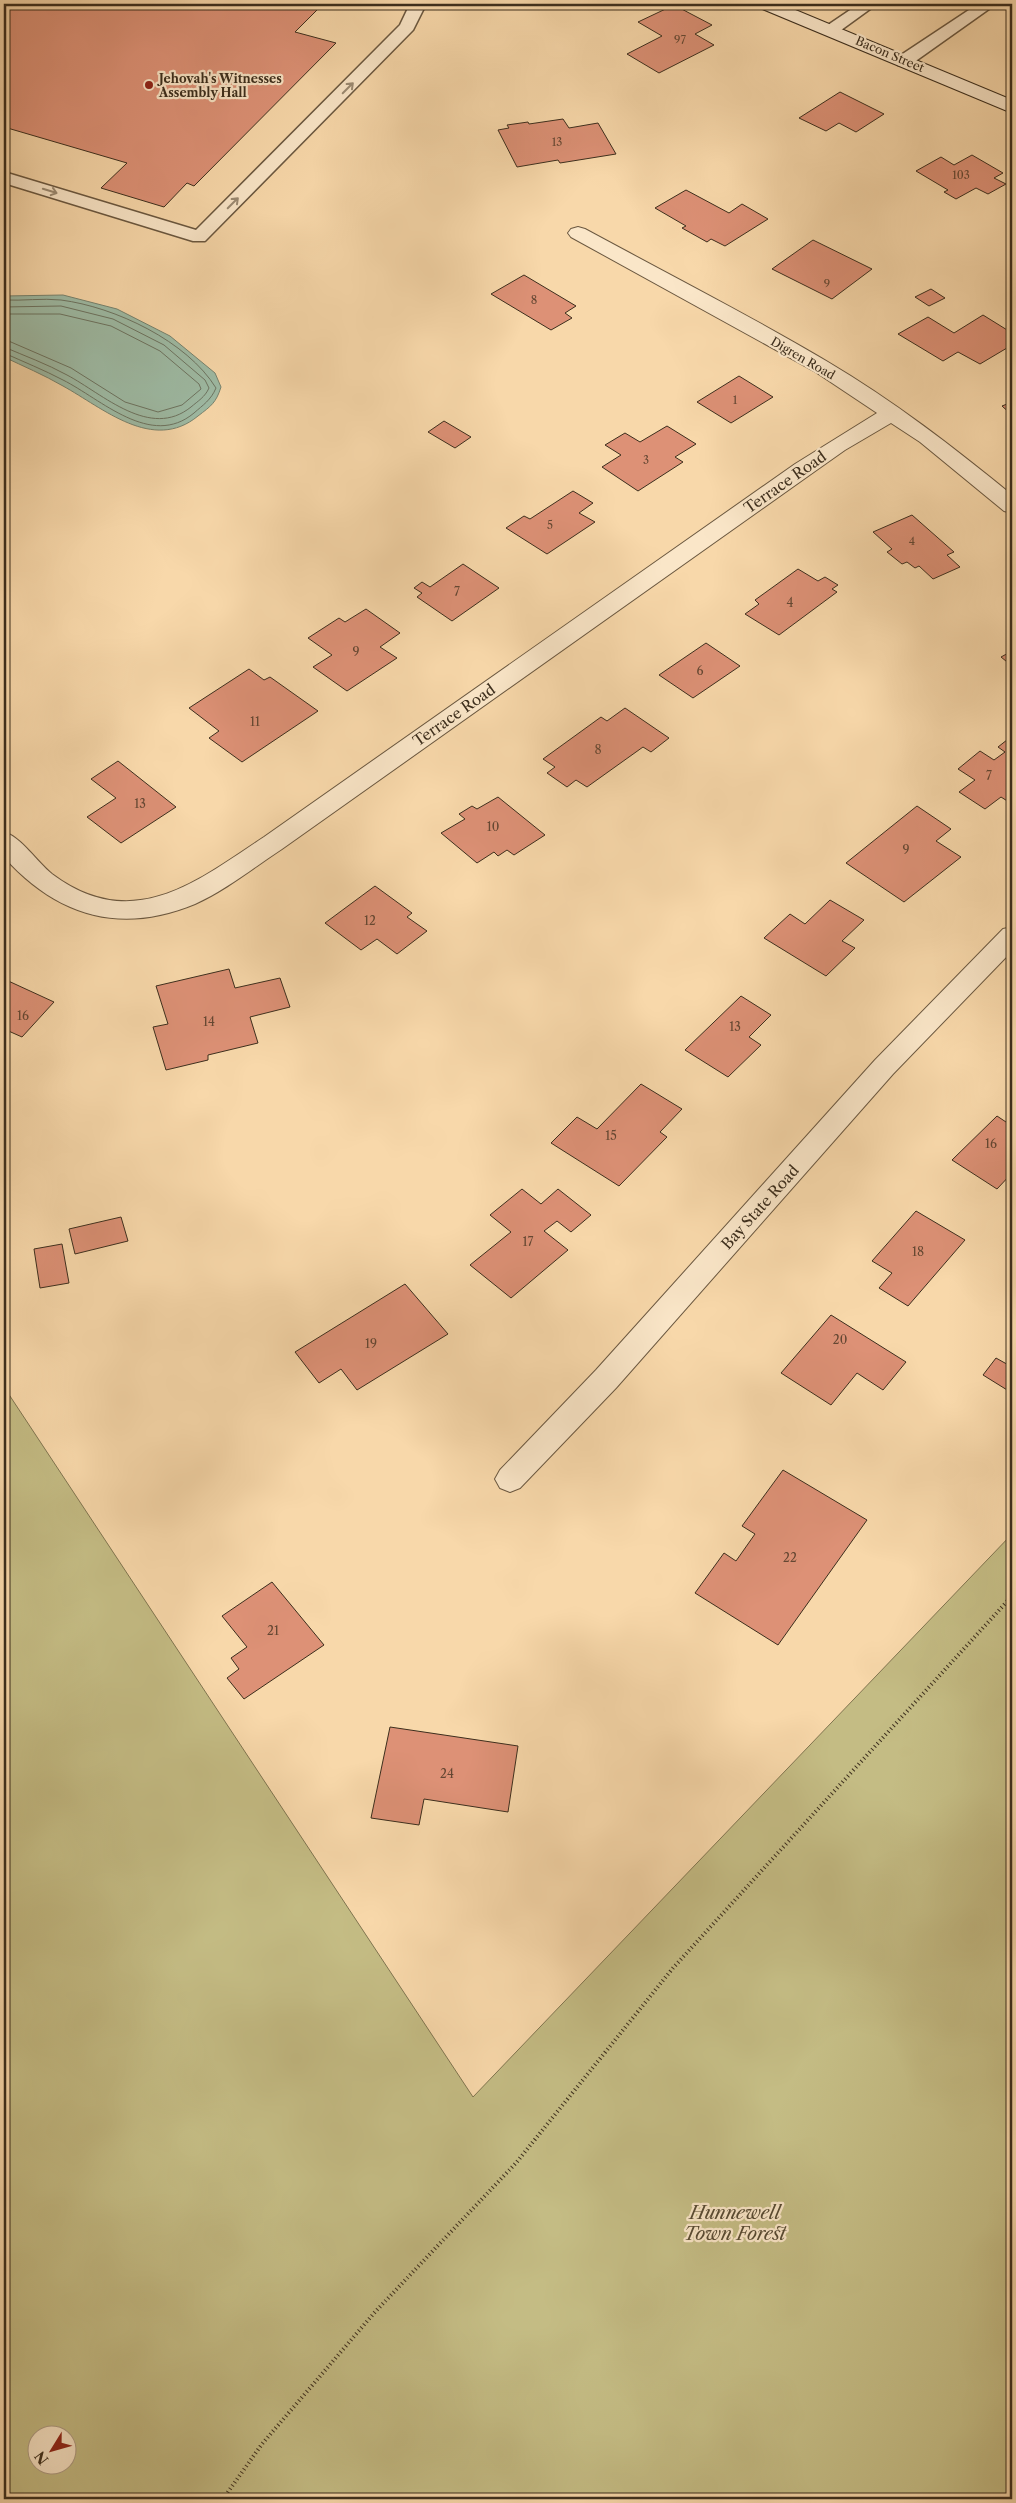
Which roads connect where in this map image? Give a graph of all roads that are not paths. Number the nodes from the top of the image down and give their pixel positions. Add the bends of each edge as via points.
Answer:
1 (418, 4) edge
2 (766, 4) edge
3 (869, 4) edge
4 (988, 4) edge
5 (831, 30) junction
6 (904, 60) junction
7 (1012, 107) edge
8 (4, 177) edge
9 (578, 233) dead end
10 (893, 413) junction
11 (1012, 506) edge
12 (4, 841) edge
13 (1012, 936) edge
14 (510, 1479) dead end

8 -> 1 lane via 199,237 407,27
2 - 5 street, Bacon Street
3 - 5 lane
4 - 6 lane
5 - 6 street, Bacon Street
6 - 7 street, Bacon Street
9 - 10 street, Digren Road via 821,367
10 - 11 street, Digren Road
10 - 12 street, Terrace Road via 838,445 273,843 186,897 151,909 111,911 76,902 47,885 24,866
13 - 14 street, Bay State Road via 884,1067 606,1379

